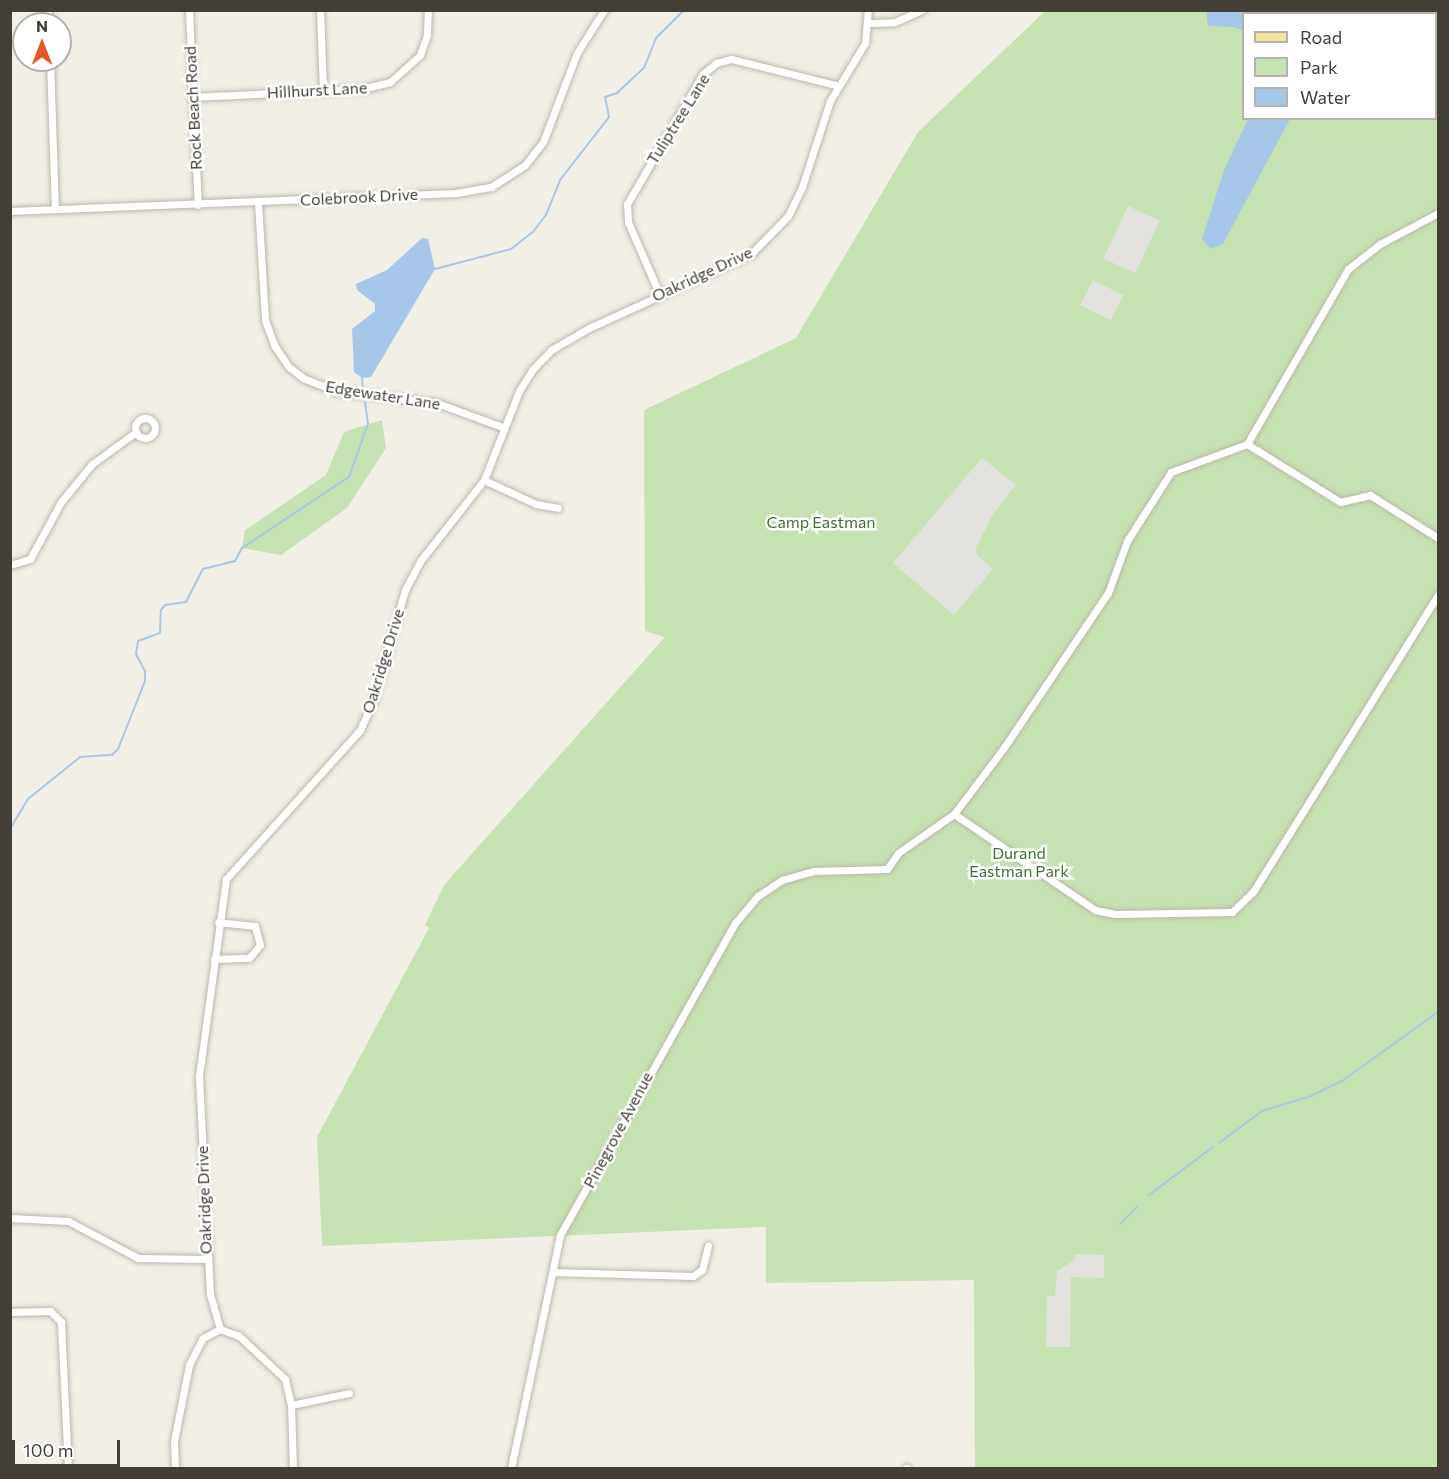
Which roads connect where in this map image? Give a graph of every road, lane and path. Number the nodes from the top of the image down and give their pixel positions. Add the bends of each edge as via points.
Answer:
1 (189, 10) edge
2 (320, 10) edge
3 (428, 10) edge
4 (604, 10) edge
5 (868, 10) edge
6 (922, 10) edge
7 (870, 23) junction
8 (50, 72) edge
9 (839, 86) junction
10 (323, 90) junction
11 (192, 97) junction
12 (258, 202) junction
13 (198, 205) junction
14 (55, 209) junction
15 (10, 211) edge
16 (1438, 213) edge
17 (659, 293) junction
18 (505, 428) junction
19 (136, 432) dead end
20 (1247, 444) junction
21 (484, 480) junction
22 (558, 508) dead end
23 (1438, 538) edge
24 (10, 565) edge
25 (1438, 595) edge
26 (954, 814) junction
27 (218, 922) junction
28 (214, 959) junction
29 (10, 1218) edge
30 (708, 1246) dead end
31 (207, 1259) junction
32 (553, 1272) junction
33 (10, 1311) edge
34 (220, 1329) junction
35 (349, 1393) dead end
36 (291, 1405) junction
37 (68, 1468) edge
38 (175, 1468) edge
39 (293, 1468) edge
40 (511, 1468) edge

1 - 11 street, Rock Beach Road
2 - 10 street
3 - 10 street, Hillhurst Lane via 425,45 403,74 377,87
4 - 12 street, Colebrook Drive via 577,53 543,142 530,160 501,183 456,193
5 - 7 street, Oakridge Drive
6 - 7 street via 896,22
7 - 9 street, Oakridge Drive via 858,58
8 - 14 street
9 - 17 street, Oakridge Drive via 822,119 796,202 779,228 751,254
9 - 17 street, Tuliptree Lane via 731,59 716,63 704,74 627,204 628,222
10 - 11 street, Hillhurst Lane
11 - 13 street, Rock Beach Road
12 - 13 street, Colebrook Drive
12 - 18 street, Edgewater Lane via 265,320 274,345 289,367 317,385 355,394 437,403
13 - 14 street, Colebrook Drive
14 - 15 street, Colebrook Drive
16 - 20 street via 1380,244 1348,269
17 - 18 street, Oakridge Drive via 589,328 543,358 525,379
18 - 21 street, Oakridge Drive
19 - 24 street via 86,470 61,502 30,559
20 - 23 street via 1340,502 1371,495
20 - 26 street via 1172,472 1127,541 1108,592
21 - 22 street via 536,504
21 - 27 street, Oakridge Drive via 421,560 405,590 373,701 360,730 231,871 223,889
25 - 26 street via 1253,892 1232,912 1116,914 1095,909
26 - 32 street, Pinegrove Avenue via 898,853 887,869 814,871 782,880 758,896 735,923 560,1235
27 - 28 street, Oakridge Drive
27 - 28 street via 255,926 260,945 249,958
28 - 31 street, Oakridge Drive via 199,1076
29 - 31 street via 68,1221 138,1258
30 - 32 street via 702,1270 693,1276
31 - 34 street, Oakridge Drive via 212,1305
32 - 40 street, Pinegrove Avenue
33 - 37 street via 50,1311 61,1322
34 - 36 street via 239,1336 281,1372
34 - 38 street via 203,1338 189,1365 174,1442
35 - 36 street
36 - 39 street

